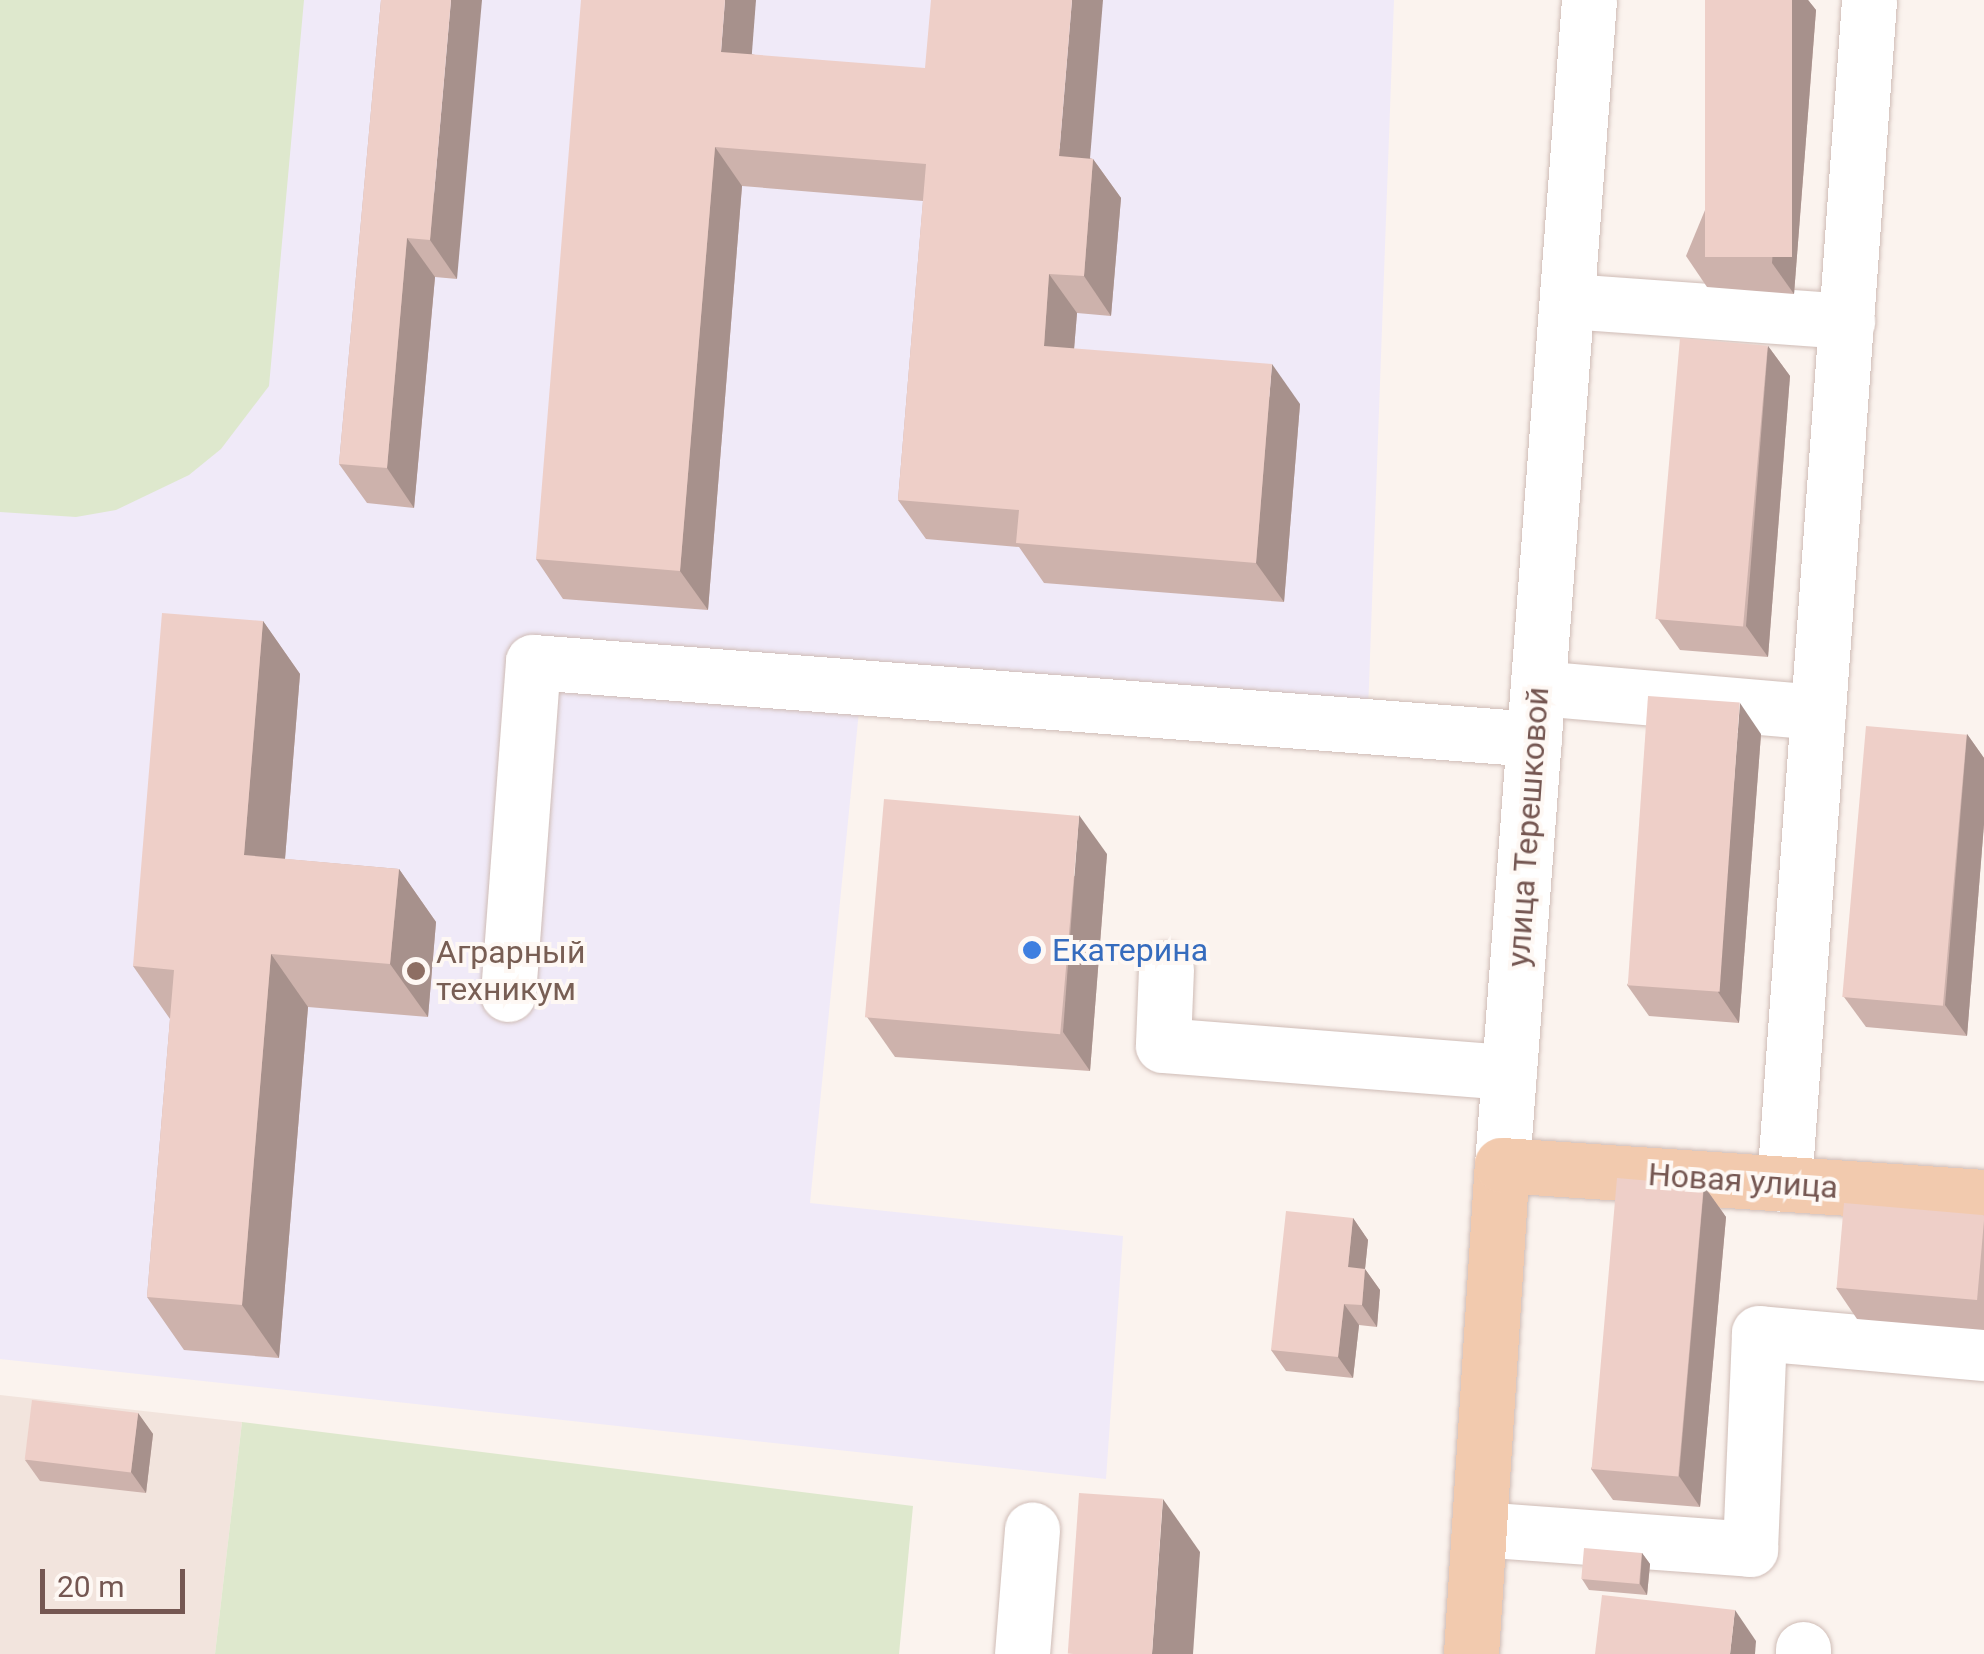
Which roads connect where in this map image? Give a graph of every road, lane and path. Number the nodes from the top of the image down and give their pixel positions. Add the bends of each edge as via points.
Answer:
1 (1589, 0) edge
2 (1869, 0) edge
3 (1568, 301) junction
4 (1847, 322) junction
5 (1818, 712) junction
6 (1536, 713) junction
7 (1166, 969) dead end
8 (508, 994) dead end
9 (1510, 1072) junction
10 (1502, 1165) junction
11 (1784, 1184) junction
12 (1984, 1198) edge
13 (1984, 1353) edge
14 (1032, 1529) dead end
15 (1478, 1530) junction
16 (1022, 1654) edge
17 (1470, 1654) edge

1 - 3 street, улица Терешковой
2 - 4 street
3 - 4 street
3 - 6 street, улица Терешковой
4 - 5 street
5 - 6 street
5 - 11 street
6 - 8 street via 533,662
6 - 9 street, улица Терешковой
7 - 9 street via 1162,1045
9 - 10 street, улица Терешковой
10 - 11 main road, Новая улица
10 - 15 main road, улица Терешковой
11 - 12 main road, Новая улица
13 - 15 street via 1759,1333 1750,1549
14 - 16 street
15 - 17 main road, улица Терешковой

